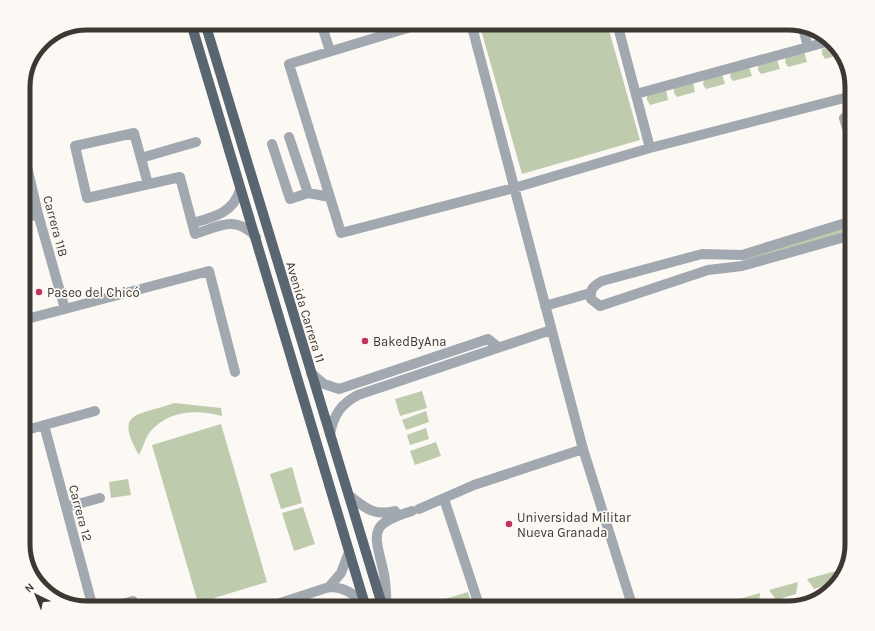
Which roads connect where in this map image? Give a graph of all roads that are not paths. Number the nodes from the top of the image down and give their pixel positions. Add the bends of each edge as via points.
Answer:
1 (193, 30) edge
2 (207, 30) edge
3 (323, 30) edge
4 (400, 30) edge
5 (473, 30) edge
6 (619, 30) edge
7 (804, 32) edge
8 (824, 43) edge
9 (808, 47) junction
10 (330, 51) junction
11 (636, 94) junction
12 (845, 98) edge
13 (844, 118) dead end
14 (845, 121) edge
15 (289, 137) dead end
16 (196, 142) dead end
17 (272, 144) dead end
18 (650, 148) junction
19 (141, 158) junction
20 (30, 179) edge
21 (148, 184) junction
22 (514, 188) junction
23 (240, 190) junction
24 (308, 193) junction
25 (330, 197) junction
26 (38, 214) junction
27 (30, 216) edge
28 (193, 223) junction
29 (845, 223) edge
30 (256, 237) junction
31 (845, 237) edge
32 (590, 293) junction
33 (545, 306) junction
34 (65, 310) junction
35 (30, 318) edge
36 (551, 330) junction
37 (498, 347) junction
38 (235, 372) dead end
39 (311, 373) junction
40 (96, 411) dead end
41 (44, 425) junction
42 (30, 429) edge
43 (330, 434) junction
44 (583, 450) junction
45 (351, 497) junction
46 (100, 498) dead end
47 (439, 501) junction
48 (66, 507) junction
49 (415, 508) junction
50 (349, 552) junction
51 (329, 586) junction
52 (91, 601) edge
53 (285, 601) edge
54 (359, 601) edge
55 (363, 601) edge
56 (381, 601) edge
57 (386, 601) edge
58 (477, 601) edge
59 (631, 601) edge

1 - 23 main road, Avenida Carrera 11
2 - 39 main road, Avenida Carrera 11
3 - 10 street
4 - 10 street
5 - 22 street
6 - 11 street
7 - 9 street
8 - 9 street
9 - 11 street
10 - 25 street via 289,64
11 - 18 street
12 - 18 street
13 - 14 street
15 - 24 street
16 - 19 street
17 - 24 street via 290,199
18 - 22 street
19 - 21 street
19 - 21 street via 134,133 75,146 87,198
20 - 26 street, Carrera 11B
21 - 28 street via 180,177
22 - 25 street via 341,233
22 - 33 street
23 - 28 street via 235,202 224,213
23 - 30 main road, Avenida Carrera 11
24 - 25 street
26 - 27 street
26 - 34 street, Carrera 11B
28 - 30 street via 196,234 235,224 243,226
29 - 32 street via 742,255 702,254 602,281 594,286
30 - 50 main road, Avenida Carrera 11
31 - 32 street via 742,266 708,270 600,306 591,299
32 - 33 street
33 - 36 street
34 - 35 street
34 - 38 street via 209,271
36 - 37 street
36 - 44 street
37 - 39 street via 488,339 339,389 324,384
37 - 43 street via 358,395 338,410
39 - 43 main road, Avenida Carrera 11
40 - 41 street
41 - 42 street
41 - 48 street, Carrera 12
43 - 45 main road, Avenida Carrera 11
44 - 47 street via 474,485
44 - 59 street
45 - 49 street via 366,510 376,513 386,514
45 - 56 main road, Avenida Carrera 11
46 - 48 street
47 - 49 street
47 - 58 street
48 - 52 street, Carrera 12
49 - 57 street via 388,519 378,532 377,545
50 - 51 street via 342,573
50 - 55 main road, Avenida Carrera 11
51 - 53 street
51 - 54 street via 348,590

